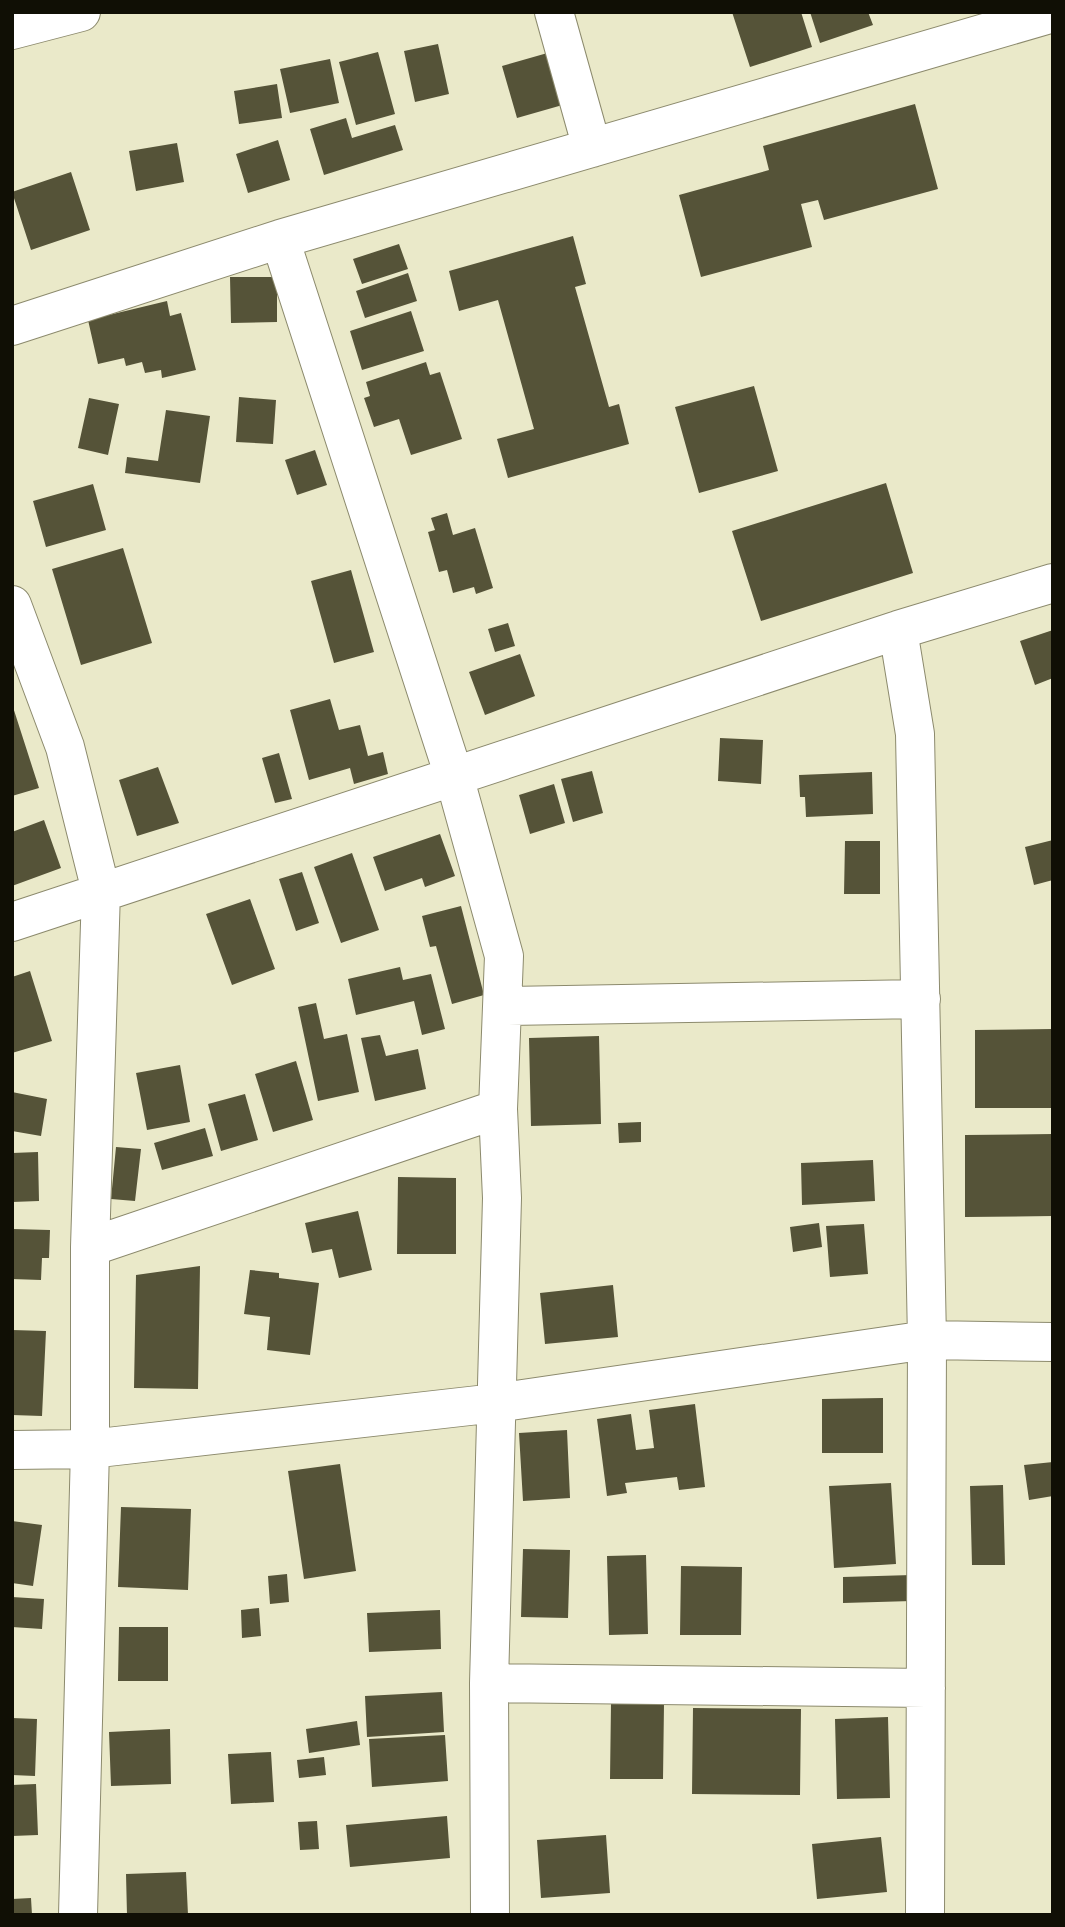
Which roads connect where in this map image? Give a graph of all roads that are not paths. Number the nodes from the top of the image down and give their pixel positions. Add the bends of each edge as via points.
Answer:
1 (81, 12) edge
2 (554, 12) edge
3 (1053, 13) edge
4 (12, 30) edge
5 (592, 148) junction
6 (280, 239) junction
7 (12, 326) edge
8 (1053, 583) edge
9 (14, 615) edge
10 (898, 630) junction
11 (454, 776) junction
12 (101, 891) junction
13 (12, 922) edge
14 (921, 999) junction
15 (502, 1006) junction
16 (498, 1109) junction
17 (90, 1247) junction
18 (927, 1340) junction
19 (1053, 1342) edge
20 (496, 1403) junction
21 (90, 1449) junction
22 (12, 1450) edge
23 (489, 1683) junction
24 (926, 1688) junction
25 (78, 1915) edge
26 (490, 1915) edge
27 (925, 1915) edge

1 - 4 street
2 - 5 street
3 - 5 street
5 - 6 street
6 - 7 street
6 - 11 street
8 - 10 street
9 - 12 street via 65,747
10 - 11 street
10 - 14 street via 915,734
11 - 12 street
11 - 15 street via 504,956
12 - 13 street
12 - 17 street
14 - 15 street
14 - 18 street
15 - 16 street
16 - 17 street
16 - 20 street via 502,1198
17 - 21 street
18 - 19 street
18 - 20 street
18 - 24 street
20 - 21 street
20 - 23 street
21 - 22 street
21 - 25 street
23 - 24 street
23 - 26 street
24 - 27 street

